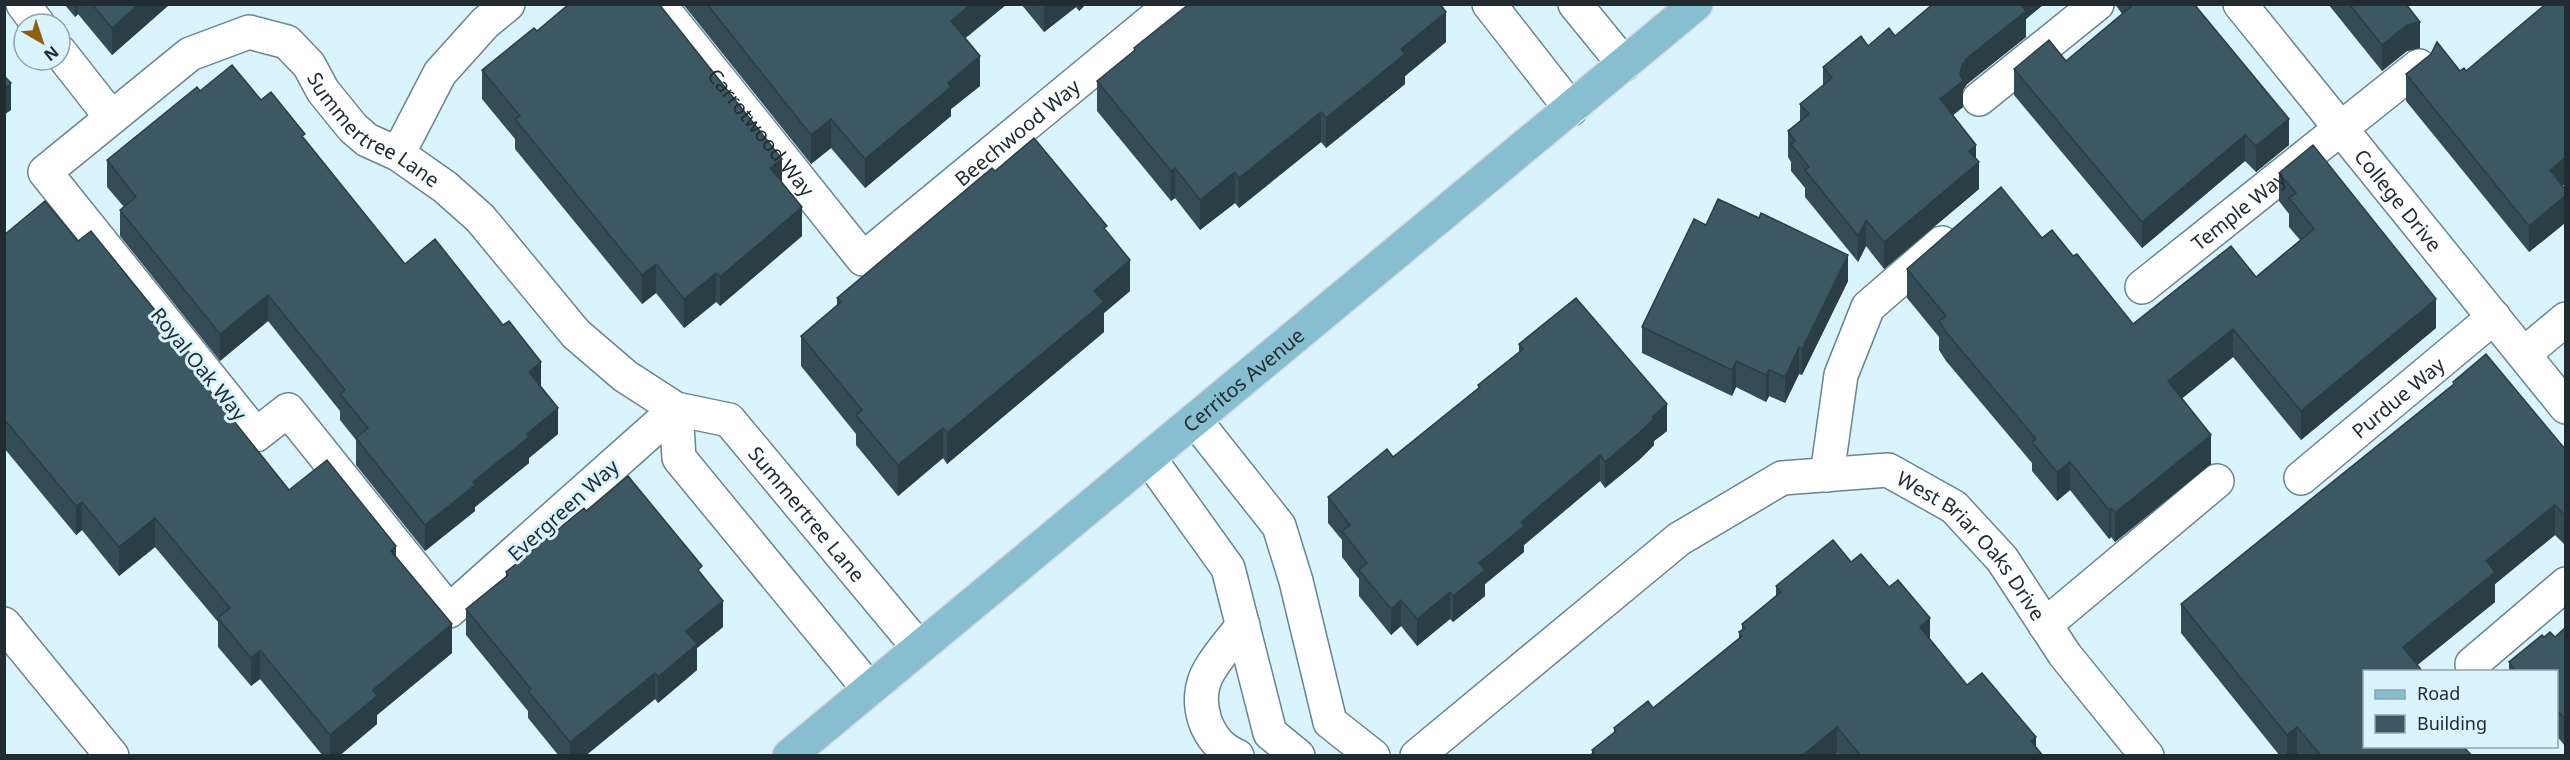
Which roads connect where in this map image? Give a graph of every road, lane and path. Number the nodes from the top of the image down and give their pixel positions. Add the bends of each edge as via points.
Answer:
1 (508, 4) edge
2 (659, 4) edge
3 (1172, 4) edge
4 (1489, 4) edge
5 (1575, 4) edge
6 (1696, 4) edge
7 (2097, 4) edge
8 (2240, 4) edge
9 (1624, 64) junction
10 (2419, 66) edge
11 (72, 67) edge
12 (1979, 99) dead end
13 (1571, 109) junction
14 (111, 117) junction
15 (2339, 129) junction
16 (398, 154) junction
17 (45, 172) joint
18 (1967, 222) edge
19 (863, 259) joint
20 (2142, 288) dead end
21 (2494, 317) junction
22 (2565, 319) edge
23 (2524, 354) junction
24 (2565, 407) edge
25 (676, 409) junction
26 (1195, 420) junction
27 (1149, 458) junction
28 (1827, 474) junction
29 (2301, 478) dead end
30 (2217, 481) dead end
31 (2565, 584) edge
32 (449, 611) joint
33 (4, 624) edge
34 (1243, 625) junction
35 (2045, 625) junction
36 (919, 648) junction
37 (2472, 664) dead end
38 (869, 689) junction
39 (1330, 722) junction
40 (1297, 755) edge
41 (112, 756) edge
42 (789, 756) edge
43 (1237, 756) edge
44 (1373, 756) edge
45 (1418, 756) edge
46 (2147, 756) edge

1 - 16 street via 485,23 440,73
2 - 19 street, Carrotwood Way
3 - 19 street, Beechwood Way
4 - 13 street
5 - 9 street
6 - 9 main road, Cerritos Avenue
7 - 12 street
8 - 15 street, College Drive
9 - 13 main road, Cerritos Avenue
10 - 15 street, Temple Way
11 - 14 street
13 - 26 main road, Cerritos Avenue
14 - 16 street, Summertree Lane via 190,54 249,32 287,42 309,65 323,91 353,128 367,140
14 - 17 street, Summertree Lane
15 - 20 street, Temple Way
15 - 21 street, College Drive
16 - 25 street, Summertree Lane via 480,218 576,334 625,376
17 - 32 street, Royal Oak Way via 256,435 288,410
18 - 28 street via 1868,307 1841,375
21 - 23 street, College Drive
21 - 29 street, Purdue Way
22 - 23 street
23 - 24 street, College Drive
25 - 32 street, Evergreen Way
25 - 36 street, Summertree Lane via 729,420
25 - 38 street via 679,458
26 - 27 main road, Cerritos Avenue
26 - 39 street via 1279,526
27 - 34 street via 1228,568
27 - 36 main road, Cerritos Avenue
28 - 35 street, West Briar Oaks Drive via 1888,470 1954,507 2002,560
28 - 45 street, West Briar Oaks Drive via 1782,478 1679,539
30 - 35 street
31 - 37 street
33 - 41 street
34 - 40 street via 1270,734
34 - 43 street via 1208,673 1201,705 1208,730
35 - 46 street, West Briar Oaks Drive
36 - 38 main road, Cerritos Avenue
38 - 42 main road, Cerritos Avenue
39 - 40 street
39 - 44 street

